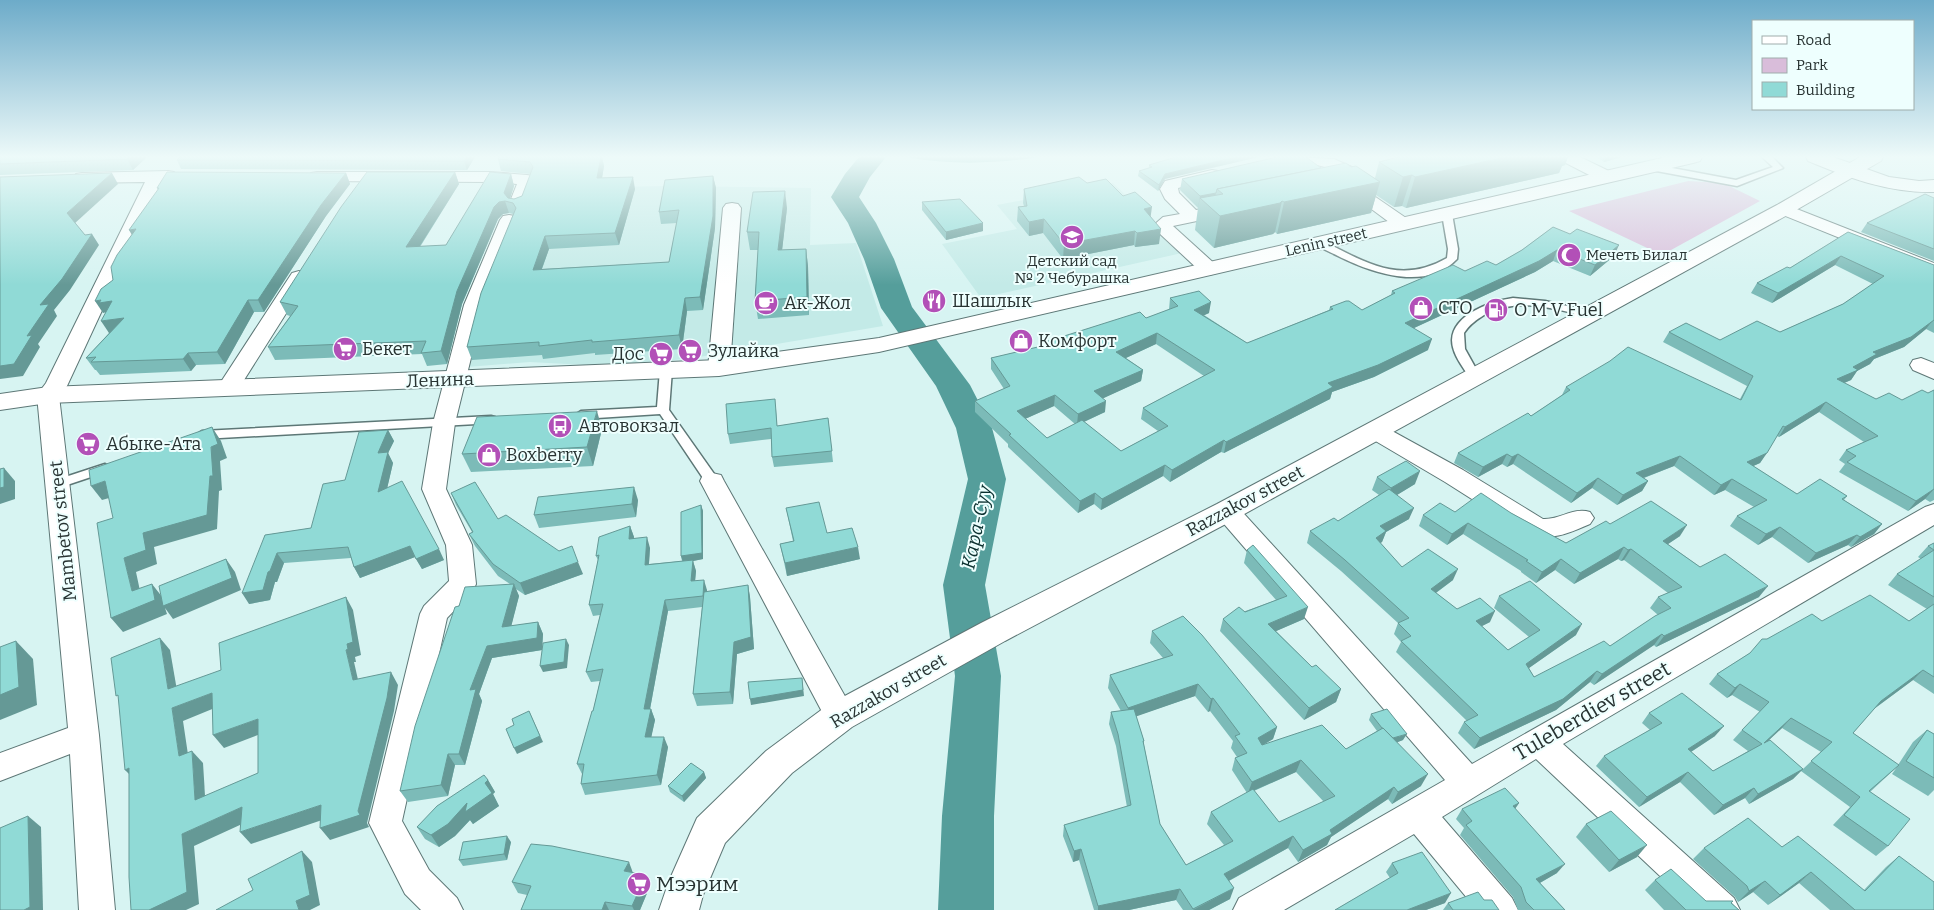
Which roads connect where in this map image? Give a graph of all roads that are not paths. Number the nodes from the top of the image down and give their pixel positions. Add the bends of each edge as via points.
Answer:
1 (145, 199) edge
2 (518, 199) edge
3 (1175, 199) edge
4 (1368, 199) edge
5 (1511, 199) edge
6 (1802, 199) edge
7 (1250, 204) edge
8 (732, 208) dead end
9 (1784, 210) junction
10 (1447, 214) junction
11 (1192, 216) junction
12 (1403, 224) junction
13 (1320, 243) junction
14 (310, 259) edge
15 (1209, 269) junction
16 (1934, 270) edge
17 (1590, 314) junction
18 (879, 345) joint
19 (719, 368) junction
20 (666, 370) junction
21 (1474, 376) junction
22 (456, 379) junction
23 (228, 388) junction
24 (48, 395) junction
25 (0, 402) edge
26 (663, 410) junction
27 (564, 416) edge
28 (505, 420) edge
29 (444, 423) junction
30 (1375, 431) junction
31 (186, 440) edge
32 (113, 466) edge
33 (712, 481) joint
34 (58, 484) junction
35 (1227, 511) junction
36 (1934, 513) edge
37 (1581, 518) dead end
38 (840, 716) junction
39 (84, 734) junction
40 (1539, 742) junction
41 (0, 767) edge
42 (1468, 783) junction
43 (1418, 814) junction
44 (97, 910) edge
45 (445, 910) edge
46 (679, 910) edge
47 (1251, 910) edge
48 (1500, 910) edge
49 (1722, 910) edge

1 - 24 street via 56,386
2 - 22 street via 474,305
3 - 11 street
4 - 12 street
5 - 10 main road, Lenin street
6 - 9 main road, Razzakov street
7 - 11 street
8 - 19 street
9 - 16 street
9 - 17 main road, Razzakov street
10 - 12 main road, Lenin street
10 - 13 lane via 1452,259 1440,268 1419,274 1401,276 1383,272
11 - 15 street via 1170,221 1164,224 1165,229
12 - 13 main road, Lenin street
13 - 15 main road, Lenin street
14 - 23 street
15 - 18 main road, Lenin street
17 - 21 main road, Razzakov street
17 - 21 lane via 1518,301 1502,302 1472,317 1460,327 1458,341 1460,356
18 - 19 main road, Ленина
19 - 20 main road, Ленина
20 - 22 main road, Ленина
20 - 26 lane
21 - 30 main road, Razzakov street
22 - 23 main road, Ленина
22 - 29 street
23 - 24 main road, Ленина
24 - 25 main road, Ленина
24 - 34 street, Mambetov street
26 - 27 lane
26 - 33 lane
28 - 29 lane
29 - 31 lane via 205,434
29 - 45 street via 434,489 459,545 463,584 434,614 384,823 417,882
30 - 35 main road, Razzakov street
30 - 37 street via 1536,527 1554,529
32 - 34 lane
33 - 38 street
34 - 39 street, Mambetov street
35 - 38 main road, Razzakov street via 993,632
35 - 42 street
36 - 40 street, Tuleberdiev street
38 - 46 main road, Razzakov street via 779,762 711,832
39 - 41 street
39 - 44 street, Mambetov street
40 - 42 street, Tuleberdiev street
40 - 49 street
42 - 43 street, Tuleberdiev street
43 - 47 street, Tuleberdiev street
43 - 48 street

